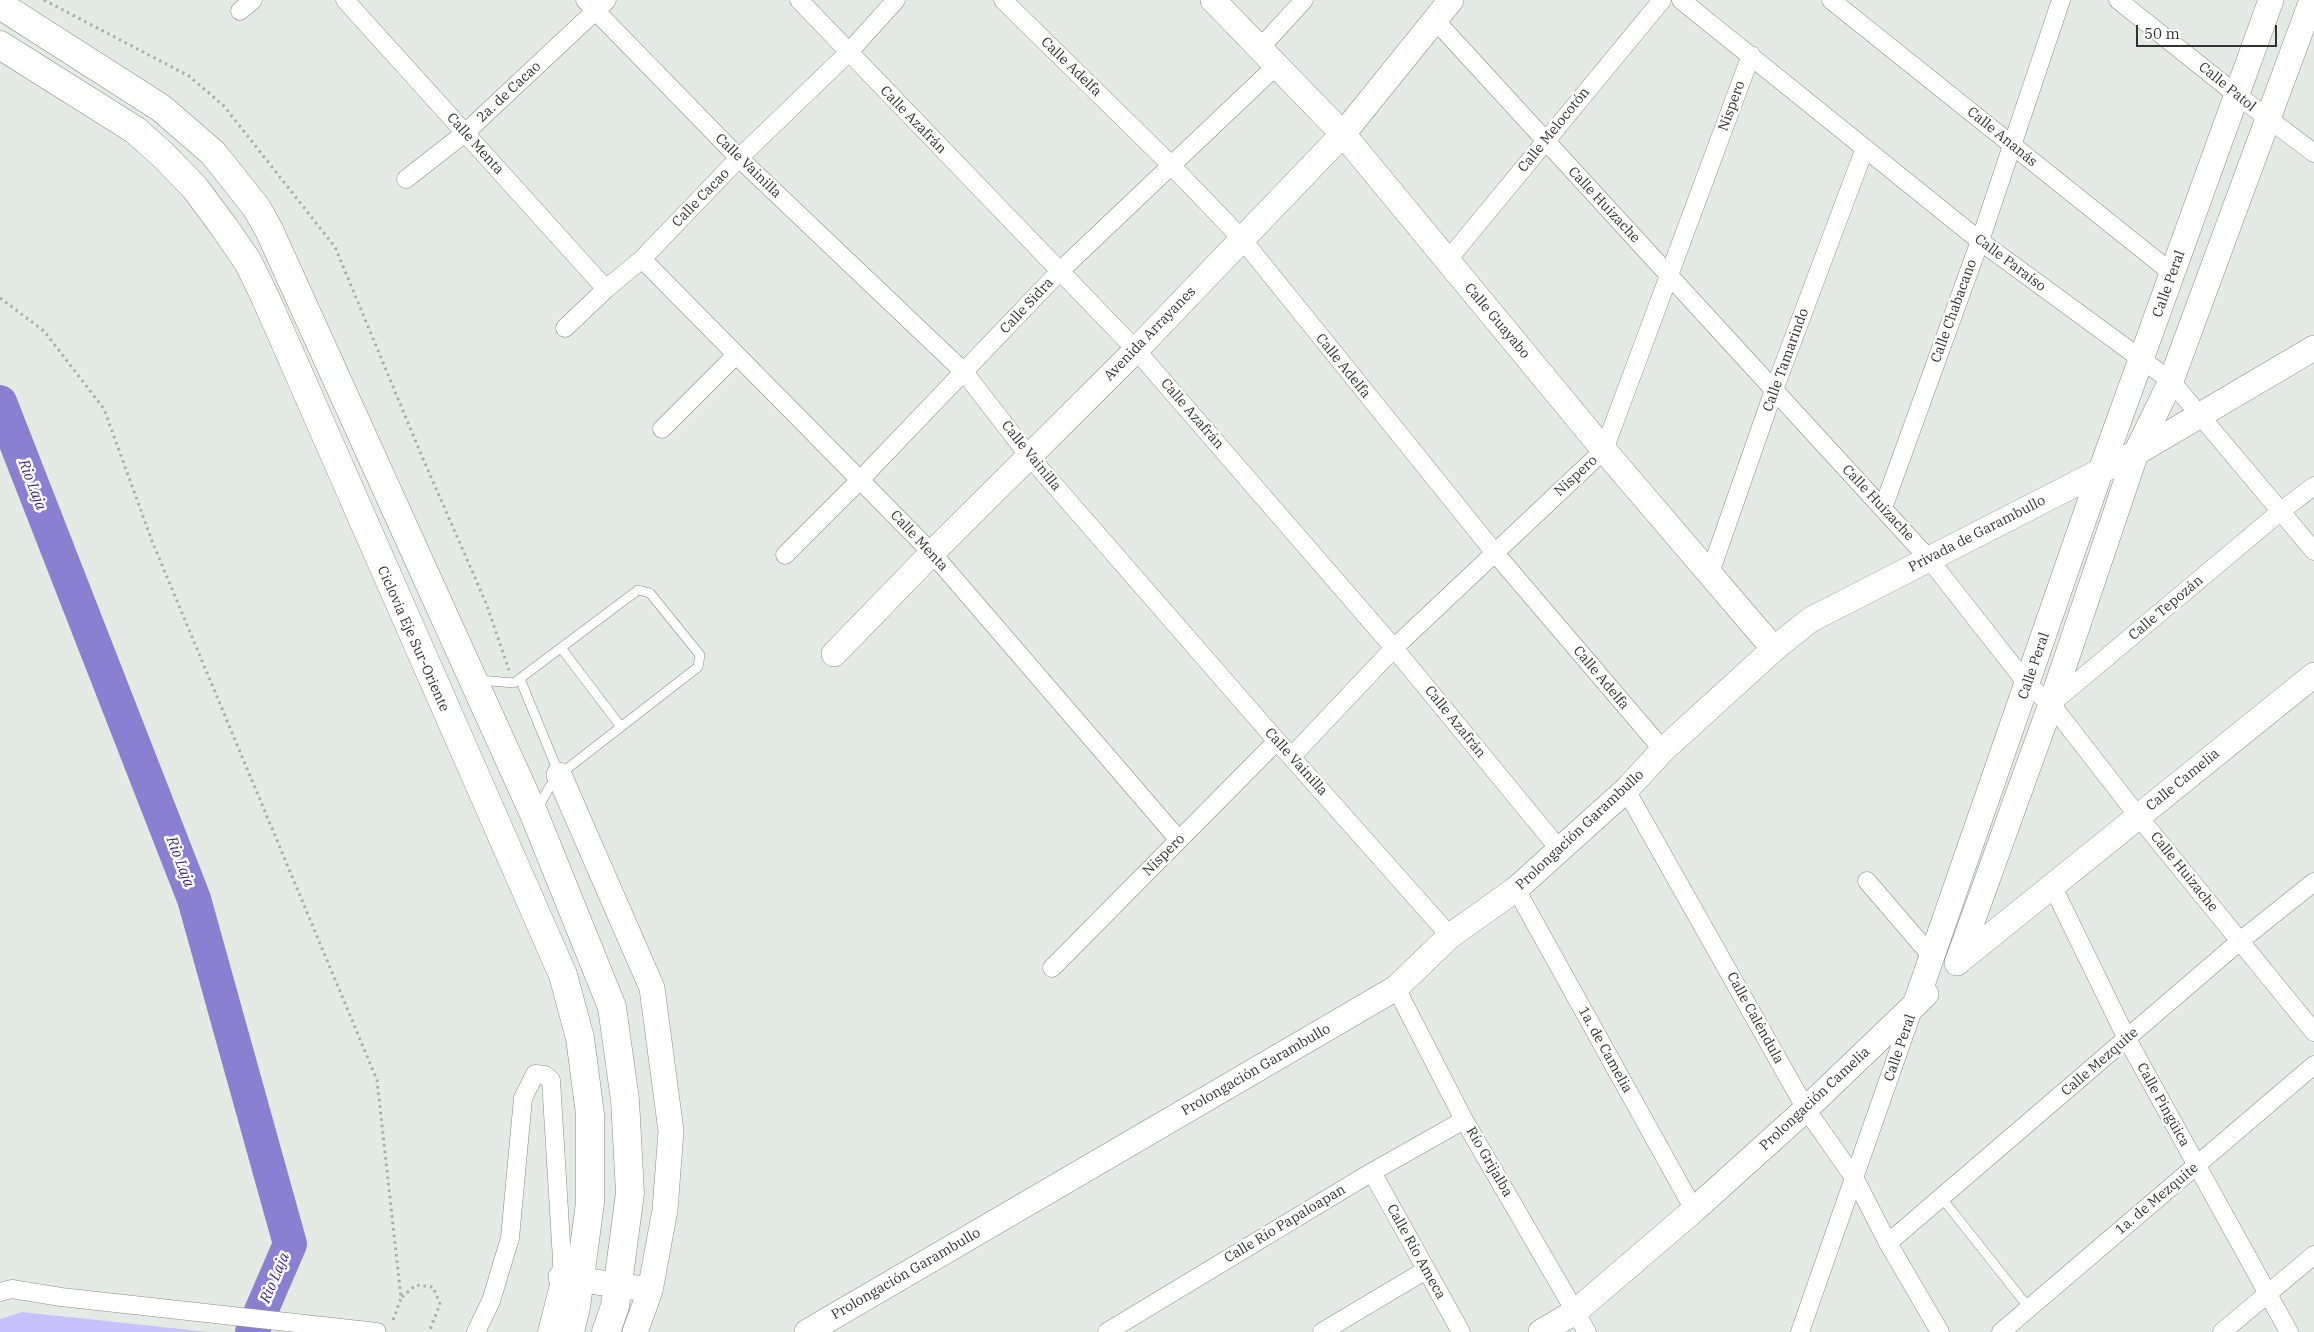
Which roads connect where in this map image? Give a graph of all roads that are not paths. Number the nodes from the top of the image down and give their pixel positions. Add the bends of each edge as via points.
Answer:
1 (345, 0) edge
2 (799, 0) edge
3 (896, 0) edge
4 (1003, 0) edge
5 (1213, 0) edge
6 (1304, 0) edge
7 (1451, 0) edge
8 (1662, 0) edge
9 (1681, 0) edge
10 (1831, 0) edge
11 (2061, 0) edge
12 (2118, 0) edge
13 (2271, 0) edge
14 (2312, 0) edge
15 (595, 4) edge
16 (0, 5) edge
17 (1435, 20) junction
18 (0, 46) edge
19 (848, 53) junction
20 (1750, 55) junction
21 (1268, 57) junction
22 (2237, 95) junction
23 (2268, 120) junction
24 (465, 133) junction
25 (1343, 134) junction
26 (1545, 140) junction
27 (2013, 146) junction
28 (1865, 148) junction
29 (2314, 153) edge
30 (739, 158) junction
31 (1170, 164) junction
32 (406, 179) dead end
33 (1242, 240) junction
34 (1980, 241) junction
35 (642, 259) junction
36 (1447, 261) junction
37 (1061, 270) junction
38 (2172, 274) junction
39 (1670, 276) junction
40 (606, 289) junction
41 (564, 328) dead end
42 (2314, 348) edge
43 (1136, 350) junction
44 (736, 355) junction
45 (2142, 360) junction
46 (964, 372) junction
47 (2171, 382) junction
48 (1774, 390) junction
49 (2200, 415) junction
50 (662, 428) dead end
51 (1604, 450) junction
52 (2136, 452) junction
53 (1029, 456) junction
54 (2101, 470) junction
55 (860, 480) junction
56 (2314, 486) edge
57 (1883, 508) junction
58 (2281, 511) junction
59 (2314, 551) edge
60 (932, 553) junction
61 (1495, 553) junction
62 (786, 555) dead end
63 (1929, 559) junction
64 (1710, 573) junction
65 (1394, 648) junction
66 (562, 649) junction
67 (1774, 649) junction
68 (834, 654) dead end
69 (2314, 675) edge
70 (473, 679) junction
71 (520, 679) junction
72 (2028, 685) junction
73 (2051, 704) junction
74 (621, 727) junction
75 (1277, 741) junction
76 (1663, 750) junction
77 (1292, 756) junction
78 (559, 775) junction
79 (1626, 790) junction
80 (534, 814) junction
81 (2138, 816) junction
82 (1179, 840) junction
83 (1560, 850) junction
84 (1867, 881) dead end
85 (2314, 882) edge
86 (2052, 885) junction
87 (1516, 889) junction
88 (1450, 936) junction
89 (2240, 942) junction
90 (1945, 960) junction
91 (1052, 968) dead end
92 (1396, 988) junction
93 (1915, 1005) junction
94 (2314, 1032) edge
95 (2127, 1039) junction
96 (2314, 1065) edge
97 (1806, 1109) junction
98 (1464, 1120) junction
99 (2197, 1165) junction
100 (1372, 1172) junction
101 (1855, 1179) junction
102 (1941, 1198) junction
103 (1694, 1210) junction
104 (1888, 1243) junction
105 (2314, 1255) edge
106 (1426, 1270) junction
107 (570, 1278) junction
108 (618, 1285) junction
109 (650, 1290) junction
110 (0, 1292) edge
111 (2266, 1294) junction
112 (2029, 1308) junction
113 (1581, 1322) edge
114 (815, 1330) edge
115 (377, 1332) edge
116 (476, 1332) edge
117 (547, 1332) edge
118 (570, 1332) edge
119 (606, 1332) edge
120 (635, 1332) edge
121 (1107, 1332) edge
122 (1322, 1332) edge
123 (1461, 1332) edge
124 (1541, 1332) edge
125 (1800, 1332) edge
126 (1940, 1332) edge
127 (2001, 1332) edge
128 (2222, 1332) edge
129 (2289, 1332) edge

1 - 24 street, Calle Menta
2 - 19 street, Calle Azafrán
3 - 19 street, Calle Cacao
4 - 31 street, Calle Adelfa
5 - 21 main road, Calle Guayabo
6 - 21 street, Calle Sidra
7 - 17 main road, Avenida Arrayanes
8 - 26 street, Calle Melocotón
9 - 20 street, Calle Paraíso
10 - 27 street, Calle Ananás
11 - 27 street, Calle Chabacano
12 - 22 street, Calle Patol
13 - 22 main road, Calle Peral
14 - 23 main road, Calle Peral
15 - 24 street, 2a. de Cacao
15 - 30 street, Calle Vainilla
16 - 70 main road via 161,108 212,153 256,207
17 - 25 main road, Avenida Arrayanes
17 - 26 street, Calle Huizache
18 - 107 main road via 135,130 163,155 195,188 224,228 248,262 266,299 563,975 580,1038 590,1114 590,1203
19 - 30 street, Calle Cacao
19 - 37 street, Calle Azafrán
20 - 28 street, Calle Paraíso
20 - 39 street, Nispero
21 - 25 main road, Calle Guayabo
21 - 31 street, Calle Sidra
22 - 23 street, Calle Patol
22 - 38 main road, Calle Peral
23 - 29 street, Calle Patol
23 - 47 main road, Calle Peral
24 - 32 street, 2a. de Cacao
24 - 40 street, Calle Menta
25 - 33 main road, Avenida Arrayanes
25 - 36 main road, Calle Guayabo
26 - 36 street, Calle Melocotón
26 - 39 street, Calle Huizache
27 - 34 street, Calle Chabacano
27 - 38 street, Calle Ananás
28 - 34 street, Calle Paraíso
28 - 48 street, Calle Tamarindo
30 - 35 street, Calle Cacao
30 - 46 street, Calle Vainilla
31 - 33 street, Calle Adelfa
31 - 37 street, Calle Sidra
33 - 43 main road, Avenida Arrayanes
33 - 61 street, Calle Adelfa
34 - 45 street, Calle Paraíso
34 - 57 street, Calle Chabacano
35 - 40 street, Calle Cacao
35 - 44 street, Calle Menta
36 - 51 main road, Calle Guayabo
37 - 43 street, Calle Azafrán
37 - 46 street, Calle Sidra
38 - 45 main road, Calle Peral
39 - 48 street, Calle Huizache
39 - 51 street, Nispero
40 - 41 street, Calle Cacao
42 - 49 main road, Privada de Garambullo
43 - 53 main road, Avenida Arrayanes
43 - 65 street, Calle Azafrán
44 - 50 street
44 - 55 street, Calle Menta
45 - 47 street, Calle Paraíso
45 - 54 main road, Calle Peral
46 - 53 street, Calle Vainilla
46 - 55 street, Calle Sidra
47 - 49 street, Calle Paraíso
47 - 52 main road, Calle Peral
48 - 57 street, Calle Huizache
48 - 64 street, Calle Tamarindo
49 - 52 main road, Privada de Garambullo
49 - 58 street, Calle Paraíso
51 - 61 street, Nispero
51 - 64 main road, Calle Guayabo
52 - 54 main road, Privada de Garambullo
52 - 73 main road, Calle Peral
53 - 60 main road, Avenida Arrayanes
53 - 75 street, Calle Vainilla
54 - 63 main road, Privada de Garambullo
54 - 72 main road, Calle Peral
55 - 60 street, Calle Menta
55 - 62 street, Calle Sidra
56 - 58 street, Calle Tepozán
57 - 63 street, Calle Huizache
58 - 59 street, Calle Paraíso
58 - 73 street, Calle Tepozán
60 - 68 main road, Avenida Arrayanes
60 - 82 street, Calle Menta
61 - 65 street, Nispero
61 - 76 street, Calle Adelfa
63 - 67 main road, Privada de Garambullo via 1810,620
63 - 72 street, Calle Huizache
64 - 67 main road, Calle Guayabo
65 - 77 street, Nispero
65 - 83 street, Calle Azafrán
66 - 71 lane
66 - 74 lane
66 - 74 lane via 638,590 650,593 700,655 698,667
67 - 76 main road, Privada de Garambullo
69 - 81 main road, Calle Camelia
70 - 71 lane via 514,683
70 - 80 main road
71 - 78 lane
72 - 73 street, Calle Huizache
72 - 90 main road, Calle Peral
73 - 81 street, Calle Huizache
73 - 90 main road, Calle Peral
74 - 78 lane
75 - 77 street, Calle Vainilla
75 - 82 street, Nispero
76 - 79 main road, Prolongación Garambullo
77 - 88 street, Calle Vainilla
78 - 80 lane
78 - 109 main road via 652,988 671,1131 665,1210
79 - 83 main road, Prolongación Garambullo
79 - 97 street, Calle Caléndula
80 - 108 main road via 612,1006 624,1100 630,1192
81 - 86 main road, Calle Camelia
81 - 89 street, Calle Huizache
82 - 91 street, Nispero
83 - 87 main road, Prolongación Garambullo
84 - 90 street
85 - 89 street, Calle Mezquite
86 - 90 main road
86 - 95 street, Calle Pingüica
87 - 88 main road, Prolongación Garambullo
87 - 103 street, 1a. de Camelia
88 - 92 main road, Prolongación Garambullo
89 - 94 street, Calle Huizache
89 - 95 street, Calle Mezquite
90 - 93 main road, Calle Peral
92 - 98 street, Río Grijalba
92 - 114 main road, Prolongación Garambullo
93 - 97 main road, Prolongación Camelia
93 - 101 street, Calle Peral
95 - 99 street, Calle Pingüica
95 - 102 street, Calle Mezquite
96 - 99 street, 1a. de Mezquite
97 - 101 street, Calle Caléndula
97 - 103 main road, Prolongación Camelia
98 - 100 street, Calle Río Papaloapan
98 - 113 street, Río Grijalba
99 - 111 street, Calle Pingüica
99 - 112 street, 1a. de Mezquite
100 - 106 street, Calle Río Ameca
100 - 121 street, Calle Río Papaloapan
101 - 104 street, Calle Caléndula
101 - 125 street, Calle Peral
102 - 104 street, Calle Mezquite
102 - 112 lane
103 - 113 main road, Prolongación Camelia
104 - 126 street, Calle Caléndula
105 - 111 street
106 - 122 street
106 - 123 street, Calle Río Ameca
107 - 108 main road
107 - 116 street via 562,1260 551,1080 545,1075 535,1074 523,1098 510,1238 491,1301
107 - 117 street
107 - 118 main road
108 - 109 main road
108 - 119 main road
109 - 120 main road
110 - 115 street via 12,1289
111 - 128 street
111 - 129 street, Calle Pingüica
112 - 127 street, 1a. de Mezquite
113 - 124 main road, Prolongación Camelia

